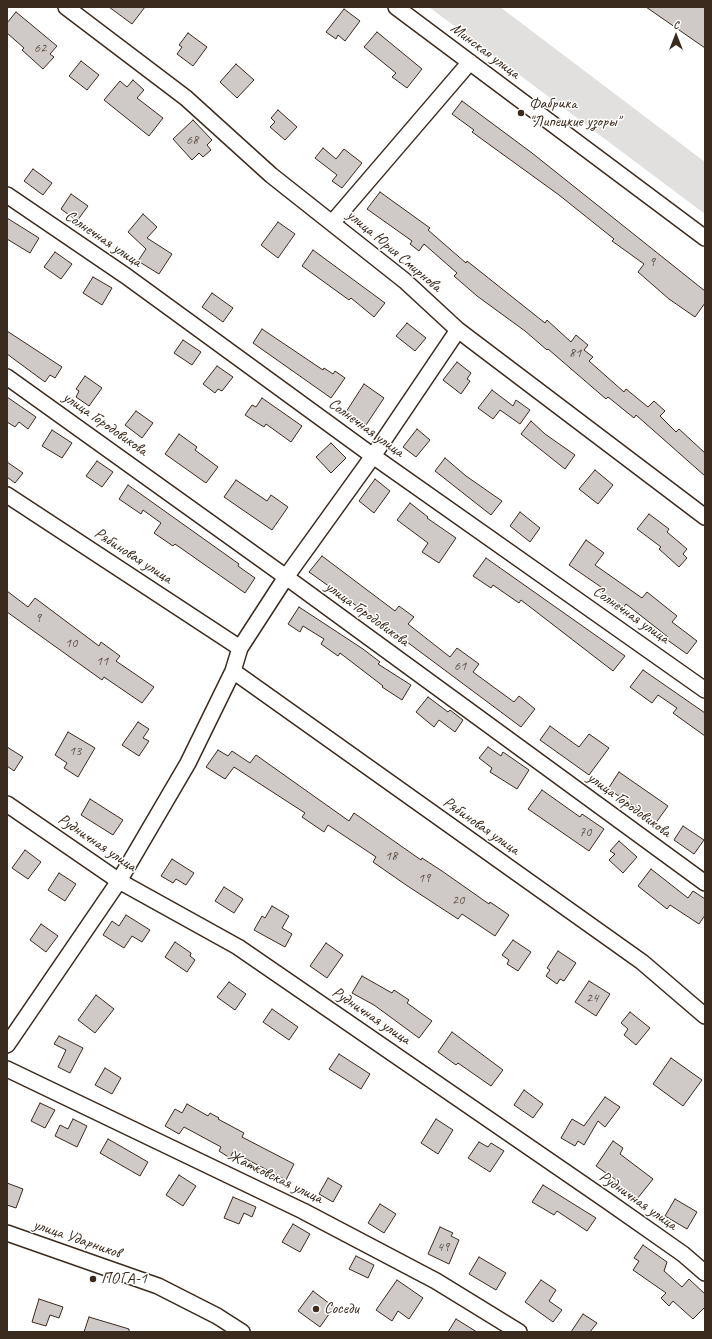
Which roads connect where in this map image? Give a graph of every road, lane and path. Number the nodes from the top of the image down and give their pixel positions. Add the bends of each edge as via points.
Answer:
1 (66, 7) edge
2 (396, 7) edge
3 (470, 62) junction
4 (7, 195) edge
5 (332, 223) junction
6 (705, 238) edge
7 (458, 330) junction
8 (7, 377) edge
9 (373, 456) junction
10 (7, 495) edge
11 (705, 517) edge
12 (286, 577) junction
13 (240, 648) junction
14 (233, 672) junction
15 (705, 690) edge
16 (7, 804) edge
17 (119, 881) junction
18 (705, 883) edge
19 (705, 1016) edge
20 (7, 1045) edge
21 (7, 1069) edge
22 (7, 1233) edge
23 (705, 1273) edge
24 (242, 1332) edge
25 (519, 1332) edge

1 - 5 street, улица Юрия Смирнова via 186,98 271,175
2 - 3 street, Минская улица
3 - 5 street
3 - 6 street, Минская улица
4 - 9 street, Солнечная улица via 126,276
5 - 7 street, улица Юрия Смирнова via 405,281
7 - 9 street
7 - 11 street, улица Юрия Смирнова
8 - 12 street, улица Городовикова
9 - 12 street
9 - 15 street, Солнечная улица
10 - 13 street, Рябиновая улица
12 - 13 street
12 - 18 street, улица Городовикова
13 - 14 street
14 - 17 street via 188,763
14 - 19 street, Рябиновая улица via 642,962
16 - 17 street, Рудничная улица
17 - 20 street
17 - 23 street, Рудничная улица via 238,947 606,1200 683,1254
21 - 25 street, Жатковская улица via 303,1211 436,1281
22 - 24 street, улица Ударников via 158,1286 217,1316

